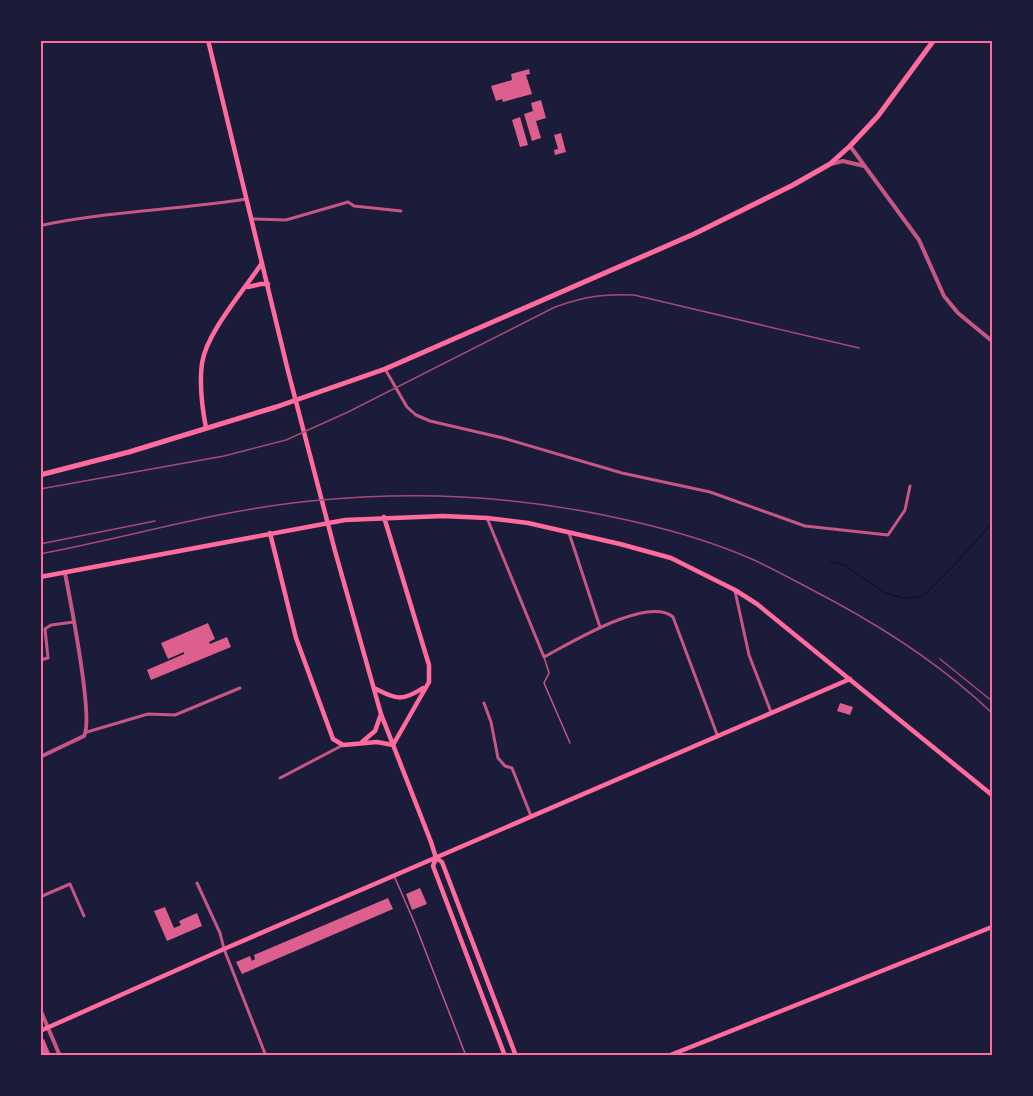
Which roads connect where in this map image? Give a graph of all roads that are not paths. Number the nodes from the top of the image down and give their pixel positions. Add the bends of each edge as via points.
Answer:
1 (208, 40) edge
2 (934, 40) edge
3 (850, 146) junction
4 (830, 164) junction
5 (865, 166) junction
6 (247, 199) junction
7 (401, 211) dead end
8 (252, 219) junction
9 (40, 228) edge
10 (262, 263) junction
11 (267, 284) junction
12 (246, 288) junction
13 (993, 341) edge
14 (385, 369) junction
15 (206, 428) junction
16 (40, 475) edge
17 (910, 486) dead end
18 (384, 517) junction
19 (487, 518) junction
20 (568, 531) junction
21 (270, 533) junction
22 (65, 573) junction
23 (40, 578) edge
24 (735, 590) junction
25 (74, 622) junction
26 (600, 627) junction
27 (544, 657) junction
28 (40, 660) edge
29 (850, 679) junction
30 (425, 687) junction
31 (240, 688) dead end
32 (373, 688) junction
33 (484, 703) dead end
34 (771, 712) junction
35 (381, 714) junction
36 (86, 734) junction
37 (718, 737) junction
38 (362, 742) junction
39 (570, 744) dead end
40 (343, 745) junction
41 (393, 745) junction
42 (40, 757) edge
43 (280, 777) dead end
44 (993, 795) edge
45 (531, 816) junction
46 (436, 858) junction
47 (394, 876) junction
48 (197, 883) dead end
49 (40, 897) edge
50 (84, 916) dead end
51 (993, 927) edge
52 (224, 949) junction
53 (40, 1009) edge
54 (48, 1027) junction
55 (40, 1031) edge
56 (685, 1053) edge
57 (60, 1056) edge
58 (266, 1056) edge
59 (466, 1056) edge
60 (505, 1056) edge
61 (516, 1056) edge
62 (668, 1056) edge

1 - 6 main road
2 - 3 main road via 878,116
3 - 4 main road
3 - 5 street
4 - 5 street via 843,161
4 - 14 main road via 694,234
5 - 13 street via 919,240 944,296
6 - 8 main road
6 - 9 street via 65,220
7 - 8 street via 348,202 286,220
8 - 10 main road
10 - 11 main road
10 - 12 main road
11 - 12 main road
11 - 32 main road
12 - 15 main road via 222,320 205,353 201,378
14 - 15 main road
14 - 17 street via 406,407 430,421 622,473 710,492 805,526 888,535 905,510
15 - 16 main road
18 - 19 main road
18 - 21 main road
18 - 30 main road via 429,665 429,682
19 - 20 main road
19 - 27 street
20 - 24 main road via 670,558
20 - 26 street
21 - 22 main road
21 - 40 main road via 296,639 333,739
22 - 23 main road
22 - 25 street
24 - 29 main road
24 - 34 street via 750,654
25 - 28 street via 45,629 48,658
25 - 36 street via 86,703
26 - 27 street
26 - 37 street via 656,611 668,613
27 - 39 lane via 549,673 544,683
29 - 34 main road
29 - 44 main road
30 - 32 main road via 402,698 392,698
30 - 41 main road
31 - 36 street via 175,715 148,714
32 - 35 main road
33 - 45 street via 498,758 512,768
34 - 37 main road
35 - 38 main road via 375,731
35 - 41 main road
36 - 42 street
37 - 45 main road
38 - 40 main road
38 - 41 main road
40 - 43 street
41 - 46 main road
45 - 46 main road
46 - 47 main road
46 - 60 main road via 433,866
46 - 61 main road via 442,862
47 - 52 main road
47 - 59 lane
48 - 52 street
49 - 50 street via 70,884
51 - 56 main road via 798,1003
52 - 54 main road
52 - 58 street
53 - 54 street
54 - 55 main road
54 - 57 street
56 - 62 main road

